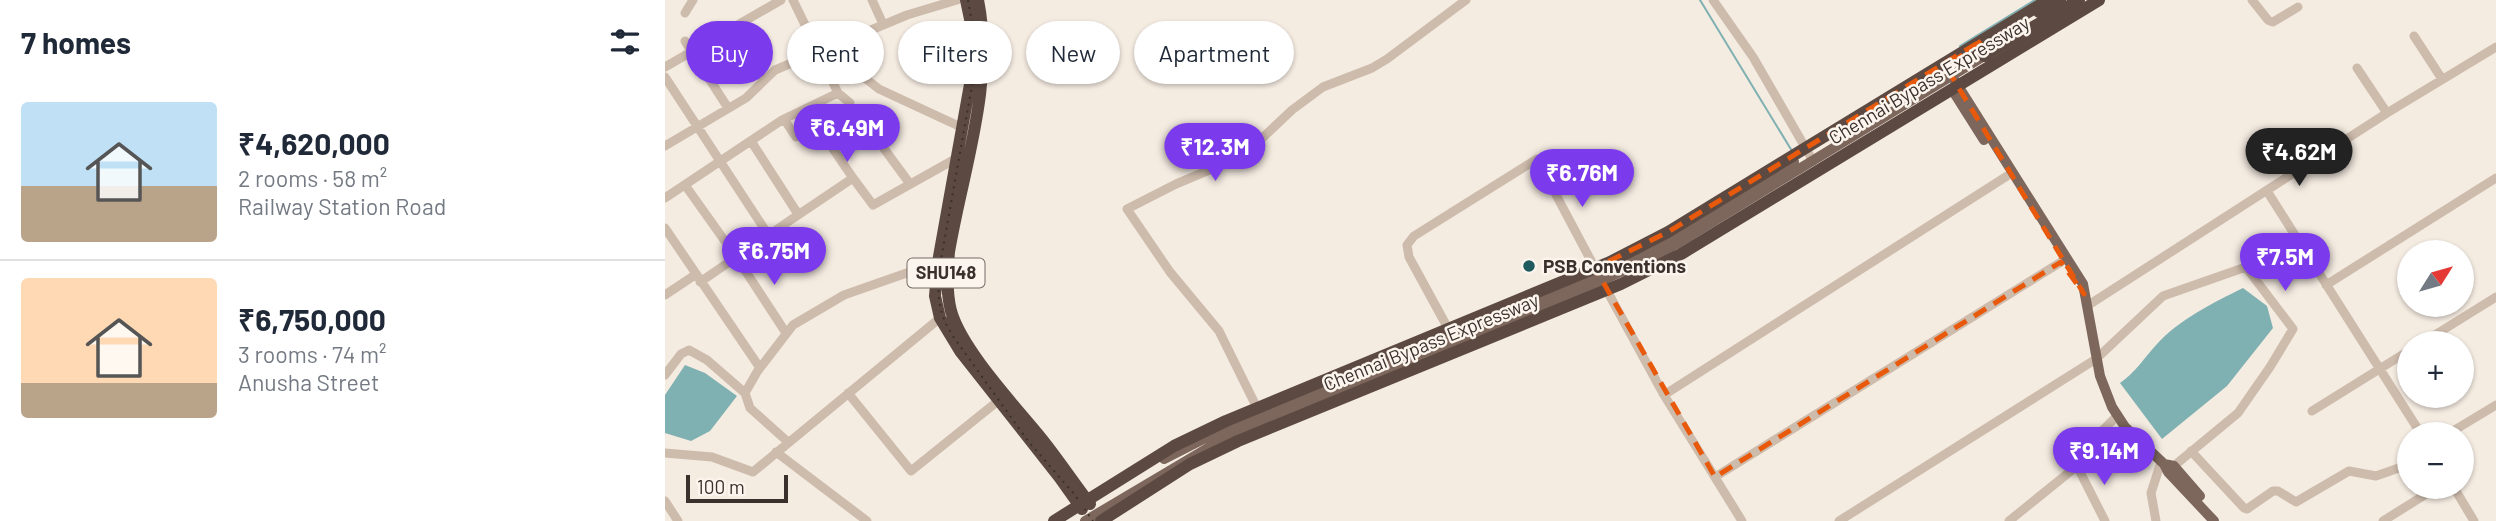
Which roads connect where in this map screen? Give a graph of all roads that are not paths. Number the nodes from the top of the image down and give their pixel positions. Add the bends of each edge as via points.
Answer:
1 (693, 0) edge
2 (781, 0) edge
3 (793, 0) edge
4 (873, 0) edge
5 (957, 0) edge
6 (966, 0) edge
7 (978, 0) edge
8 (1713, 0) edge
9 (2042, 0) edge
10 (2048, 0) edge
11 (2060, 0) edge
12 (2079, 0) edge
13 (2101, 0) edge
14 (2252, 0) edge
15 (1459, 2) edge
16 (2298, 7) dead end
17 (685, 13) dead end
18 (745, 21) edge
19 (802, 21) edge
20 (882, 21) edge
21 (884, 24) edge
22 (2414, 36) dead end
23 (2496, 47) edge
24 (1982, 51) junction
25 (686, 56) edge
26 (665, 68) edge
27 (2357, 68) dead end
28 (1946, 73) junction
29 (665, 77) edge
30 (2442, 79) junction
31 (713, 84) edge
32 (760, 84) edge
33 (833, 84) edge
34 (873, 84) edge
35 (838, 93) junction
36 (850, 103) dead end
37 (728, 108) junction
38 (858, 113) dead end
39 (2387, 113) junction
40 (784, 119) junction
41 (696, 127) junction
42 (963, 128) junction
43 (796, 137) dead end
44 (751, 141) junction
45 (829, 143) dead end
46 (665, 146) edge
47 (1807, 150) junction
48 (957, 158) junction
49 (720, 163) junction
50 (2007, 176) junction
51 (853, 178) junction
52 (2496, 178) edge
53 (910, 184) junction
54 (685, 185) junction
55 (2267, 191) junction
56 (665, 198) edge
57 (801, 213) junction
58 (665, 228) edge
59 (769, 236) junction
60 (737, 258) junction
61 (937, 262) junction
62 (2060, 262) junction
63 (697, 278) junction
64 (1600, 278) junction
65 (2326, 285) junction
66 (665, 295) edge
67 (2496, 298) edge
68 (2086, 300) junction
69 (940, 318) junction
70 (2442, 331) edge
71 (786, 333) junction
72 (1452, 336) junction
73 (2097, 359) junction
74 (2397, 359) edge
75 (760, 368) junction
76 (2379, 369) junction
77 (665, 375) edge
78 (745, 393) junction
79 (848, 393) junction
80 (1664, 395) junction
81 (998, 401) junction
82 (2496, 405) edge
83 (2312, 411) dead end
84 (1260, 414) junction
85 (2117, 416) junction
86 (2413, 422) edge
87 (2468, 422) edge
88 (788, 442) junction
89 (2191, 451) junction
90 (776, 452) junction
91 (665, 453) edge
92 (2077, 466) junction
93 (2167, 466) junction
94 (2397, 468) edge
95 (1715, 477) junction
96 (2418, 499) edge
97 (2460, 499) edge
98 (665, 501) edge
99 (1092, 516) edge
100 (2015, 519) edge
101 (2214, 520) edge
102 (678, 521) edge
103 (867, 521) edge
104 (1054, 521) edge
105 (1064, 521) edge
106 (1742, 521) edge
107 (1839, 521) edge
108 (2105, 521) edge
109 (2156, 521) edge
110 (2383, 521) edge
111 (2473, 521) edge

1 - 17 street
2 - 18 street
3 - 19 street
4 - 20 street
5 - 21 street
6 - 42 highway, SHU148 via 974,62
7 - 99 highway, SHU148 via 984,50 946,273 952,312 986,370 1055,455
8 - 47 street via 1753,57
9 - 24 main road via 1983,35
10 - 104 highway, Chennai Bypass Expressway, bridge via 1668,232 1610,262 1226,421 1174,446
11 - 24 highway, bridge
12 - 24 highway
13 - 24 main road via 2000,62
13 - 99 highway, Chennai Bypass Expressway, bridge via 1681,254 1621,284 1238,441
14 - 16 street via 2273,22
15 - 84 street via 1387,59 1323,87 1246,152 1127,209 1170,272 1219,331
22 - 30 street
23 - 30 street
24 - 28 main road
25 - 26 street
27 - 39 street
28 - 47 main road
28 - 50 main road
28 - 68 main road via 2083,284
29 - 41 street
30 - 39 street
31 - 37 street
32 - 37 street
33 - 35 street
34 - 42 street
35 - 36 street
35 - 40 street
37 - 41 street
38 - 53 street
39 - 55 street
40 - 43 street
40 - 44 street
41 - 46 street
41 - 49 street
42 - 48 highway, SHU148
44 - 49 street
44 - 57 street
45 - 51 street
47 - 64 main road via 1660,254
48 - 53 street
48 - 61 highway, SHU148
49 - 54 street
49 - 59 street
50 - 62 main road
50 - 80 street
51 - 53 street via 873,205
51 - 57 street
52 - 65 street
54 - 56 street
54 - 60 street
55 - 65 street
55 - 68 street
57 - 59 street
58 - 63 street
59 - 60 street
60 - 63 street
60 - 71 street
61 - 69 highway, SHU148 via 935,296
61 - 71 street via 844,295
62 - 68 main road
62 - 95 street
63 - 66 street
63 - 75 street
64 - 72 main road
64 - 72 street via 1537,159 1414,236 1407,245 1409,257
64 - 80 street
64 - 99 main road via 1218,442
65 - 76 street
67 - 70 street
68 - 73 main road
69 - 79 street
69 - 81 highway, SHU148
71 - 75 street
72 - 84 main road
73 - 85 main road
73 - 89 street via 2163,296 2246,267 2293,328 2238,413
73 - 107 street
74 - 76 street
75 - 78 street
76 - 83 street
76 - 86 street
77 - 78 street via 689,350
78 - 88 street via 750,408
79 - 81 street via 911,471
79 - 88 street
80 - 95 street
81 - 99 highway, SHU148
82 - 87 street
84 - 99 main road via 1171,454
85 - 92 street via 2089,443
85 - 93 main road
88 - 90 street
89 - 93 street
89 - 94 street via 2247,509 2273,491 2296,502 2349,471 2376,475
90 - 91 street via 753,472 712,457
90 - 103 street
92 - 100 street
92 - 108 street
93 - 101 main road
93 - 109 street via 2151,493
95 - 106 street
96 - 110 street
97 - 111 street
98 - 102 street
99 - 105 main road

